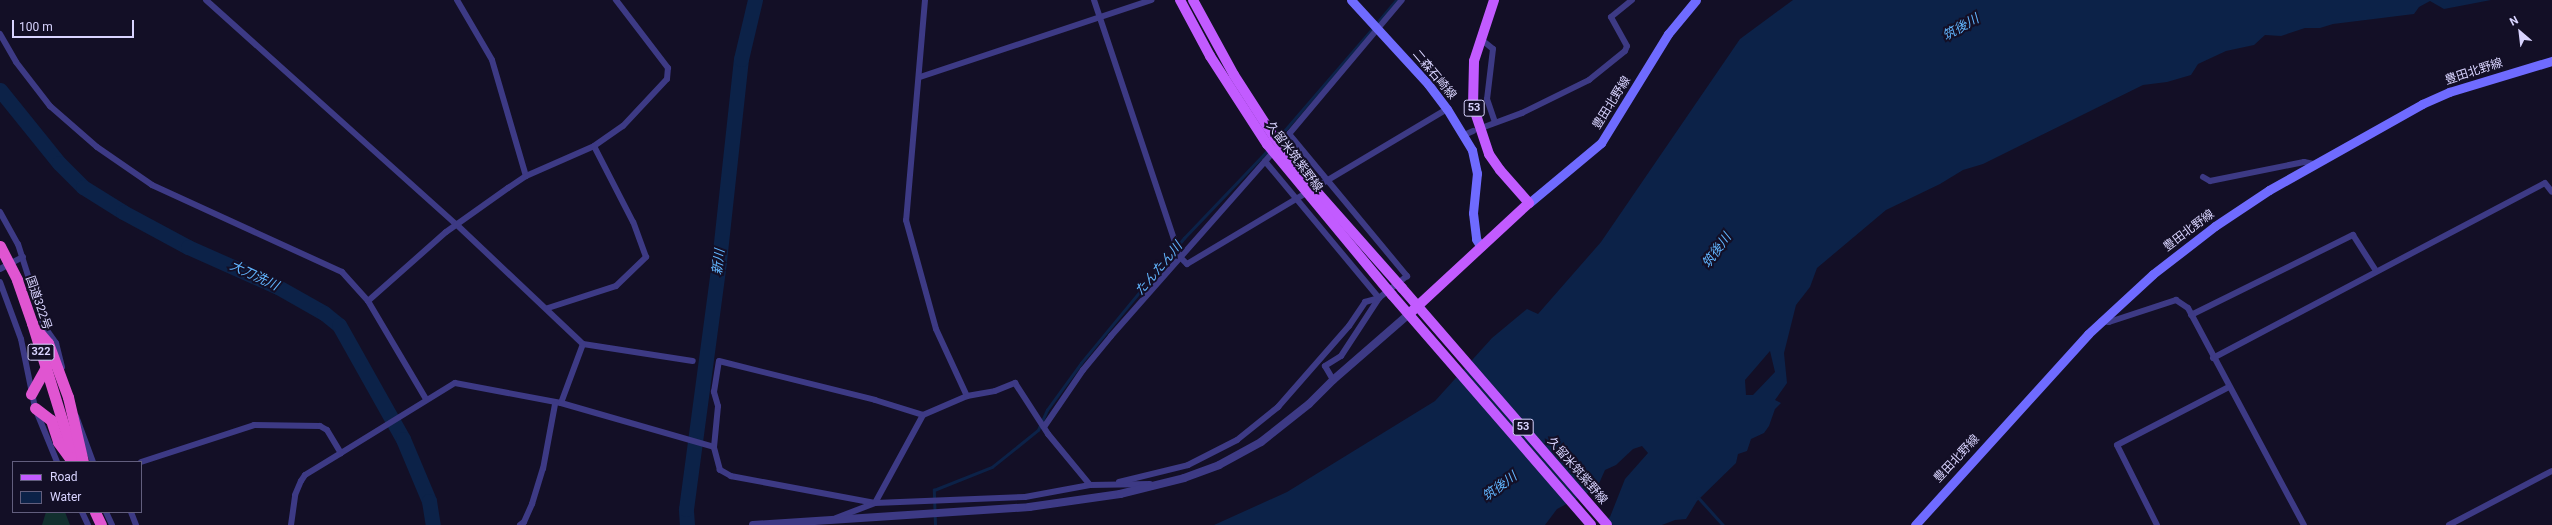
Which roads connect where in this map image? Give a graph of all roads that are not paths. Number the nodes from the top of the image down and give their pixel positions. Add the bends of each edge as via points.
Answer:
1 (206, 0) edge
2 (457, 0) edge
3 (616, 0) edge
4 (925, 0) edge
5 (1094, 0) edge
6 (1152, 0) edge
7 (1180, 0) edge
8 (1193, 0) edge
9 (1351, 0) edge
10 (1402, 0) edge
11 (1494, 0) edge
12 (1632, 0) edge
13 (1696, 0) edge
14 (1100, 17) junction
15 (1376, 29) junction
16 (0, 34) edge
17 (1482, 40) junction
18 (2552, 61) edge
19 (920, 77) junction
20 (1447, 109) junction
21 (1495, 122) junction
22 (1484, 127) dead end
23 (1473, 131) dead end
24 (1289, 134) junction
25 (1464, 135) junction
26 (1270, 140) junction
27 (594, 146) junction
28 (1264, 161) junction
29 (2314, 164) junction
30 (526, 176) junction
31 (2203, 177) dead end
32 (1328, 182) junction
33 (2552, 192) edge
34 (1295, 200) junction
35 (1529, 203) junction
36 (0, 212) edge
37 (456, 224) junction
38 (0, 246) edge
39 (1481, 248) junction
40 (23, 257) junction
41 (1180, 257) junction
42 (5, 267) edge
43 (2376, 271) junction
44 (0, 282) edge
45 (1379, 298) junction
46 (368, 301) junction
47 (1418, 306) junction
48 (548, 308) junction
49 (1409, 314) junction
50 (2191, 315) junction
51 (2101, 321) junction
52 (32, 323) junction
53 (583, 344) junction
54 (2213, 358) junction
55 (693, 361) dead end
56 (46, 367) junction
57 (1333, 380) junction
58 (2229, 388) junction
59 (31, 394) junction
60 (966, 396) junction
61 (68, 397) junction
62 (426, 400) junction
63 (558, 404) junction
64 (35, 408) junction
65 (922, 415) junction
66 (1044, 427) junction
67 (714, 447) junction
68 (341, 453) junction
69 (57, 461) edge
70 (72, 461) edge
71 (73, 461) edge
72 (84, 461) edge
73 (93, 461) edge
74 (142, 462) edge
75 (2552, 471) edge
76 (1159, 484) junction
77 (1090, 485) junction
78 (1108, 485) junction
79 (875, 503) junction
80 (82, 513) edge
81 (95, 513) edge
82 (106, 513) edge
83 (131, 513) edge
84 (829, 520) junction
85 (88, 525) edge
86 (101, 525) edge
87 (112, 525) edge
88 (136, 525) edge
89 (292, 525) edge
90 (520, 525) edge
91 (753, 525) edge
92 (1591, 525) edge
93 (1607, 525) edge
94 (1914, 525) edge
95 (2157, 525) edge
96 (2304, 525) edge
97 (2449, 525) edge

1 - 37 street
2 - 30 street via 492,60
3 - 27 street via 668,68 667,79 623,126
4 - 19 street
5 - 14 street
6 - 14 street
7 - 26 main road, 久留米筑紫野線 / 53 via 1210,56
8 - 26 main road, 久留米筑紫野線 / 53
9 - 15 main road, 二森石崎線
10 - 15 street
11 - 17 main road, 53
12 - 21 street via 1611,17 1627,46 1625,51 1589,80 1522,113
13 - 35 main road, 豊田北野線 via 1668,34 1601,143
14 - 19 street
14 - 41 street
15 - 20 main road, 二森石崎線 via 1412,65
15 - 24 street
16 - 46 street via 16,62 50,106 97,147 152,185 342,272
17 - 21 street via 1493,49 1487,99
17 - 35 main road, 53 via 1474,61 1472,86 1473,106 1478,125 1500,170
18 - 29 main road, 豊田北野線 via 2449,92
19 - 60 street via 906,220 936,329
20 - 25 main road, 二森石崎線
20 - 32 street
21 - 22 street
23 - 25 street
24 - 28 street
24 - 32 street
25 - 39 main road, 二森石崎線 via 1475,160 1477,173 1473,213 1476,239
26 - 47 main road, 久留米筑紫野線 / 53, bridge
26 - 49 main road, 久留米筑紫野線 / 53, bridge via 1296,182
27 - 30 street
27 - 48 street via 633,222 646,257 616,286
28 - 34 street
28 - 41 street
29 - 31 street via 2304,162 2210,181
29 - 51 main road, 豊田北野線 via 2214,226 2153,274
30 - 37 street
32 - 34 street
32 - 45 street via 1407,276
33 - 43 street via 2545,183
34 - 41 street via 1187,264
34 - 45 street
35 - 39 main road
36 - 40 street
37 - 46 street
37 - 48 street
38 - 42 highway, 国道322号 / 322
39 - 47 main road
40 - 42 street
40 - 61 street via 44,326 56,343
41 - 66 street via 1083,370
42 - 52 highway, 国道322号 / 322
43 - 50 street via 2353,234
43 - 54 street
44 - 59 street via 21,339
45 - 57 street via 1341,356 1325,366
45 - 78 street via 1365,302 1349,326 1278,408 1237,440 1188,465
46 - 62 street
47 - 49 main road
47 - 93 main road, 久留米筑紫野線 / 53
48 - 53 street
49 - 57 street
49 - 92 main road, 久留米筑紫野線 / 53
50 - 51 street via 2188,308 2176,300 2109,322
50 - 54 street
51 - 94 main road, 豊田北野線
52 - 56 highway, 国道322号 / 322
52 - 61 highway via 48,343
53 - 55 street
53 - 63 street
54 - 58 street
56 - 59 highway
56 - 71 highway, 国道322号 / 322
57 - 76 street via 1309,404 1261,442 1219,465
58 - 95 street via 2117,445
58 - 96 street
59 - 64 street
60 - 65 street
60 - 66 street via 995,391 1015,383
61 - 72 highway
61 - 73 street
62 - 63 street via 455,384
62 - 68 street
63 - 67 street
63 - 90 street via 543,469 532,504
64 - 69 street
64 - 70 highway via 51,420 58,442
65 - 67 street via 875,400 719,361 714,392 718,406
65 - 79 street
66 - 77 street
67 - 79 street via 720,470 731,476
68 - 74 street via 326,430 320,426 254,425
68 - 89 street via 306,475 301,481 295,495
75 - 97 street
76 - 78 street
76 - 84 street via 1120,494 1028,507
77 - 78 street
77 - 79 street via 1025,497
79 - 84 street
80 - 85 street
81 - 86 highway
82 - 87 street
83 - 88 street
84 - 91 street

